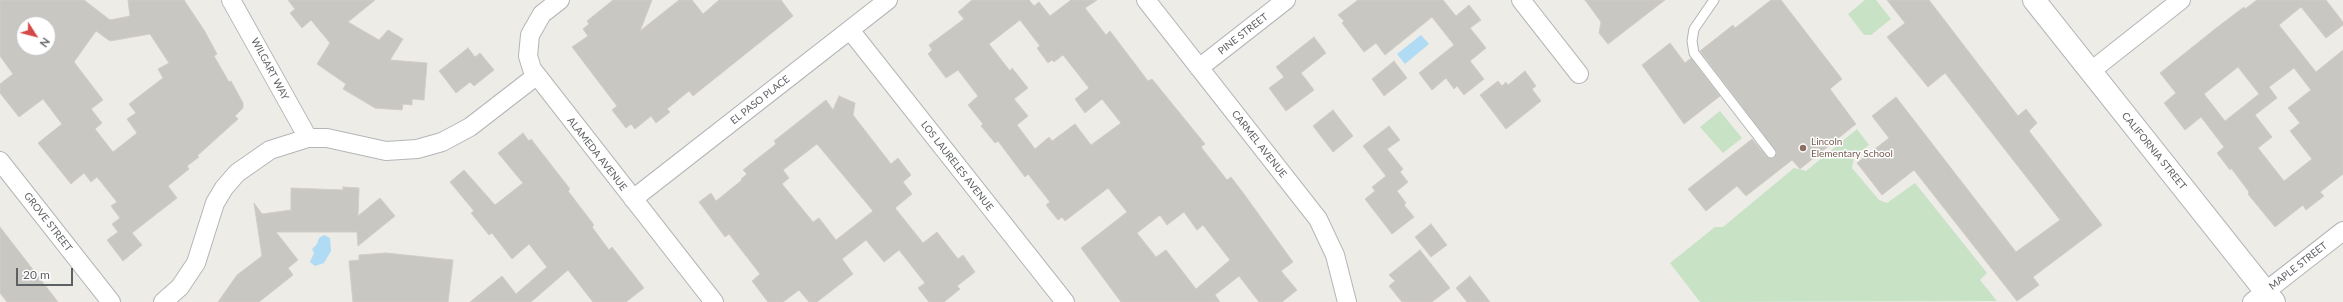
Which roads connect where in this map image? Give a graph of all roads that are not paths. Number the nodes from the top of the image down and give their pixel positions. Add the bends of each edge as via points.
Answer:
1 (231, 0) edge
2 (560, 0) edge
3 (888, 0) edge
4 (1146, 0) edge
5 (1286, 0) edge
6 (1521, 0) edge
7 (1714, 0) edge
8 (2034, 0) edge
9 (2181, 0) edge
10 (850, 30) junction
11 (1199, 68) junction
12 (2091, 71) junction
13 (1579, 74) dead end
14 (536, 76) junction
15 (308, 138) junction
16 (1771, 153) dead end
17 (0, 161) edge
18 (633, 200) junction
19 (2343, 230) edge
20 (2264, 299) edge
21 (111, 302) edge
22 (163, 302) edge
23 (714, 302) edge
24 (1064, 302) edge
25 (1347, 302) edge

1 - 15 street, WILGART WAY
2 - 14 street, ALAMEDA AVENUE via 542,14 530,35 528,56
3 - 10 street, EL PASO PLACE
4 - 11 street, CARMEL AVENUE
5 - 11 street, PINE STREET
6 - 13 street
7 - 16 lane via 1694,29 1694,53
8 - 12 street, CALIFORNIA STREET
9 - 12 street
10 - 18 street, EL PASO PLACE
10 - 24 street, LOS LAURELES AVENUE
11 - 25 street, CARMEL AVENUE via 1318,220 1335,256
12 - 20 street, CALIFORNIA STREET
14 - 15 street via 455,137 430,146 386,151 327,138
14 - 18 street, ALAMEDA AVENUE
15 - 22 street via 270,150 237,173 215,203 196,263 180,288
17 - 21 street, GROVE STREET
18 - 23 street, ALAMEDA AVENUE
19 - 20 street, MAPLE STREET

